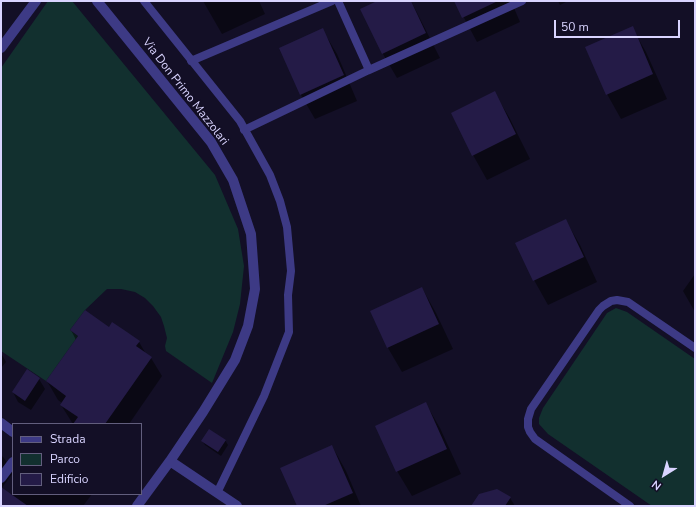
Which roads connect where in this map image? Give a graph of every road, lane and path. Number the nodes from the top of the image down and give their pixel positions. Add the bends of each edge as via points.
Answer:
1 (36, 1) edge
2 (97, 1) edge
3 (144, 1) edge
4 (332, 1) edge
5 (338, 1) edge
6 (522, 1) edge
7 (1, 48) edge
8 (191, 61) junction
9 (369, 70) junction
10 (244, 130) junction
11 (695, 348) edge
12 (1, 423) edge
13 (12, 431) edge
14 (170, 461) junction
15 (12, 463) edge
16 (1, 478) edge
17 (217, 494) junction
18 (136, 506) edge
19 (237, 506) edge
20 (630, 506) edge

1 - 7 street
2 - 14 street, Via Don Primo Mazzolari via 211,142 233,180 251,234 256,289 248,326 235,360
3 - 8 lane
4 - 8 lane
5 - 9 lane
6 - 9 lane
8 - 10 lane via 227,104
9 - 10 lane
10 - 17 lane via 270,175 287,227 290,271 289,332 264,396
11 - 20 lane via 628,302 611,301 599,310 531,410 528,427 534,439
12 - 13 street
14 - 17 street
14 - 18 street, Via Don Primo Mazzolari
15 - 16 street
17 - 19 street

